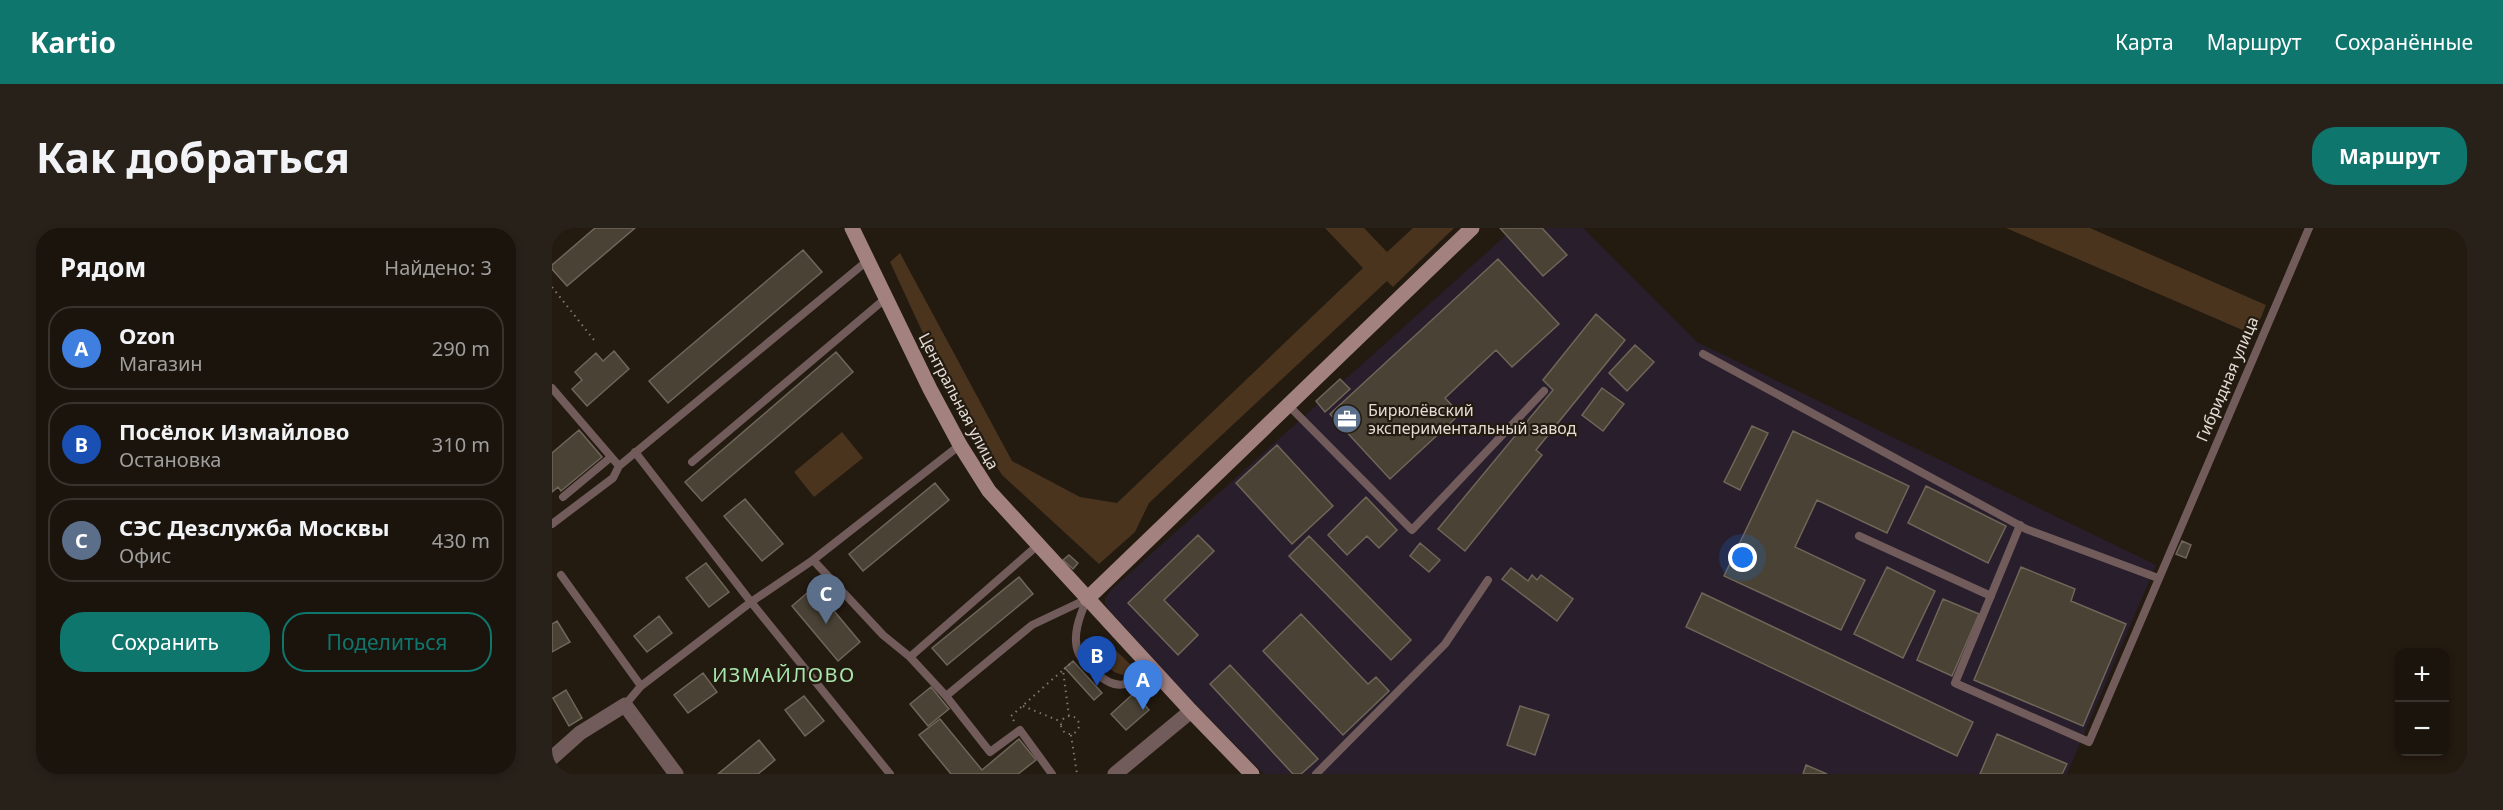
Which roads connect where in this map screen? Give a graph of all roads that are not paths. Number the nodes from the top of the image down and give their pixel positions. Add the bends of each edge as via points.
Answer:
1 (852, 228) edge
2 (1472, 228) edge
3 (2309, 228) edge
4 (867, 261) junction
5 (886, 298) junction
6 (1703, 354) dead end
7 (552, 388) edge
8 (1544, 391) dead end
9 (1288, 405) junction
10 (960, 445) junction
11 (635, 452) junction
12 (611, 457) junction
13 (692, 462) dead end
14 (619, 466) junction
15 (563, 497) dead end
16 (552, 524) edge
17 (2020, 525) junction
18 (1859, 536) dead end
19 (1038, 545) junction
20 (813, 560) junction
21 (561, 575) dead end
22 (2158, 578) junction
23 (1488, 580) dead end
24 (1991, 596) junction
25 (1087, 599) junction
26 (751, 602) junction
27 (909, 657) junction
28 (1151, 669) junction
29 (641, 686) junction
30 (946, 696) junction
31 (626, 705) junction
32 (1191, 711) junction
33 (552, 758) edge
34 (676, 774) edge
35 (890, 774) edge
36 (1052, 774) edge
37 (1115, 774) edge
38 (1252, 774) edge
39 (1316, 774) edge

1 - 4 street, Центральная улица
2 - 9 street
3 - 22 lane, Гибридная улица
4 - 5 street, Центральная улица
4 - 11 lane
5 - 10 street, Центральная улица
5 - 13 lane
6 - 17 lane
7 - 12 lane
8 - 9 lane via 1412,530
9 - 25 street
10 - 19 street, Центральная улица via 989,491
10 - 20 lane
11 - 14 lane
11 - 26 lane
12 - 14 lane
12 - 15 lane
14 - 16 lane via 613,478
17 - 22 lane
17 - 24 lane
18 - 24 lane
19 - 25 street, Центральная улица
19 - 27 lane
20 - 26 lane
20 - 27 lane
21 - 29 lane
22 - 24 lane, Гибридная улица via 2089,742 1955,683
23 - 39 lane via 1445,644
25 - 28 street, Центральная улица
25 - 28 lane via 1078,622 1079,655 1113,685 1130,685
25 - 30 lane via 1032,625
26 - 29 lane
26 - 35 lane
27 - 30 lane
28 - 32 street, Центральная улица
29 - 31 lane
30 - 36 lane via 990,752 1020,730
31 - 33 street via 580,733
31 - 34 street
32 - 37 street
32 - 38 street, Центральная улица

